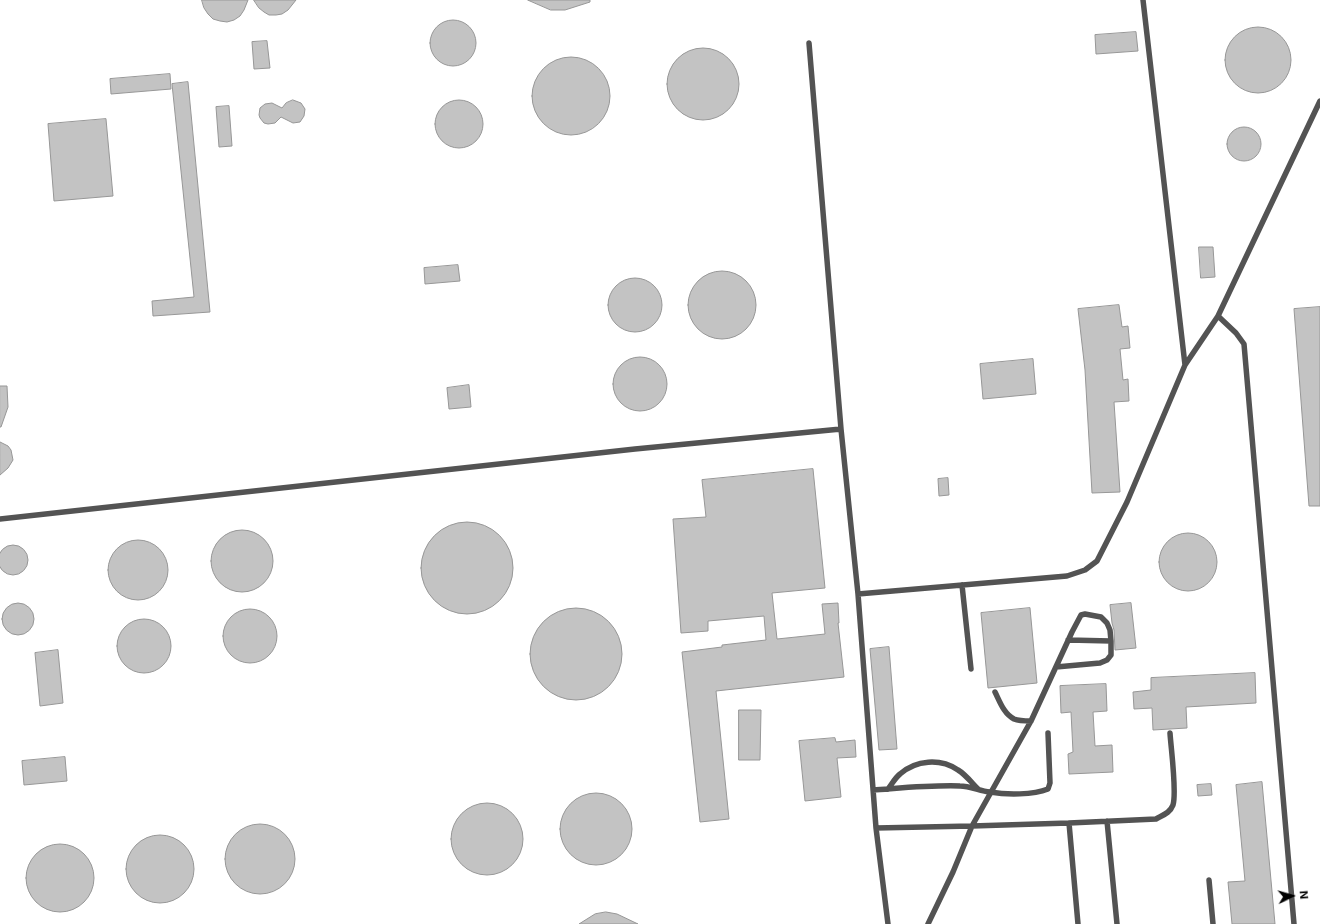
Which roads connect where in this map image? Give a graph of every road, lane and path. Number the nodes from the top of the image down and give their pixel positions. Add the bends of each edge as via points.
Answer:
1 (1143, 0) edge
2 (809, 43) dead end
3 (1320, 100) edge
4 (1218, 316) junction
5 (1185, 365) junction
6 (841, 429) junction
7 (0, 520) edge
8 (962, 585) junction
9 (858, 594) junction
10 (1068, 640) junction
11 (1111, 641) junction
12 (1056, 667) junction
13 (971, 669) dead end
14 (995, 692) dead end
15 (1031, 721) junction
16 (1048, 733) dead end
17 (1170, 733) dead end
18 (888, 789) junction
19 (978, 789) junction
20 (873, 790) junction
21 (990, 792) junction
22 (1107, 821) junction
23 (1069, 823) junction
24 (972, 826) junction
25 (876, 828) junction
26 (1210, 880) dead end
27 (888, 924) edge
28 (928, 924) edge
29 (1078, 924) edge
30 (1117, 924) edge
31 (1213, 924) edge
32 (1294, 924) edge

1 - 5 lane
2 - 6 lane
3 - 4 lane
4 - 5 lane
4 - 32 lane via 1244,344
5 - 8 lane via 1126,502 1097,561 1085,570 1067,576
6 - 7 lane via 635,449
6 - 9 lane
8 - 9 lane
8 - 13 lane
9 - 20 lane
10 - 11 lane
10 - 11 lane via 1081,615 1085,614 1101,617 1110,630
10 - 12 lane
11 - 12 lane via 1111,655 1107,660 1100,663
12 - 15 lane
14 - 15 lane via 1007,714 1015,719
15 - 21 lane
16 - 21 lane via 1048,789 1014,794
17 - 22 lane via 1174,789 1173,805 1168,812 1156,819
18 - 19 lane via 962,786
18 - 19 lane via 900,775 915,765 929,762 946,764 959,770
18 - 20 lane
19 - 21 lane
20 - 25 lane
21 - 24 lane
22 - 23 lane
22 - 30 lane
23 - 24 lane
23 - 29 lane
24 - 25 lane
24 - 28 lane
25 - 27 lane
26 - 31 lane

